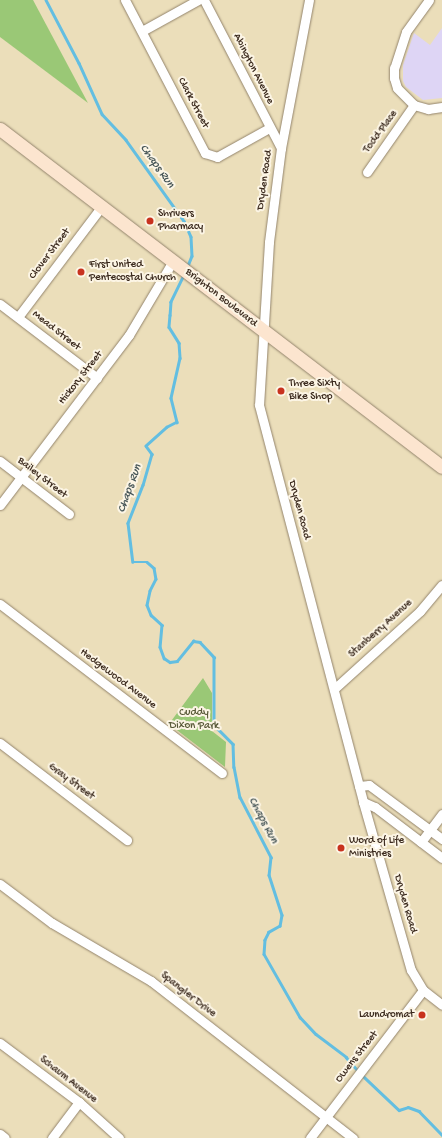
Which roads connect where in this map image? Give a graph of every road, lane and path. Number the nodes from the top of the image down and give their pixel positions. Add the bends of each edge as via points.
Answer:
1 (125, 0) edge
2 (198, 0) edge
3 (204, 0) edge
4 (310, 0) edge
5 (429, 0) edge
6 (142, 31) junction
7 (414, 105) junction
8 (442, 107) edge
9 (269, 128) junction
10 (0, 129) edge
11 (281, 148) junction
12 (367, 172) dead end
13 (102, 206) junction
14 (177, 264) junction
15 (0, 304) edge
16 (18, 317) junction
17 (262, 330) junction
18 (96, 378) junction
19 (0, 461) edge
20 (442, 467) edge
21 (21, 477) junction
22 (0, 505) edge
23 (69, 514) dead end
24 (442, 585) edge
25 (0, 604) edge
26 (334, 689) junction
27 (0, 743) edge
28 (222, 773) dead end
29 (359, 786) junction
30 (363, 802) junction
31 (442, 814) edge
32 (430, 830) junction
33 (442, 839) edge
34 (127, 840) dead end
35 (421, 842) junction
36 (442, 858) edge
37 (0, 884) edge
38 (423, 990) junction
39 (442, 1005) edge
40 (0, 1043) edge
41 (79, 1102) junction
42 (326, 1117) junction
43 (0, 1134) edge
44 (5, 1138) edge
45 (52, 1138) edge
46 (119, 1138) edge
47 (310, 1138) edge
48 (353, 1138) edge

1 - 6 street, Clark Street
2 - 6 street
3 - 9 street, Abington Avenue
4 - 11 street, Dryden Road
5 - 7 street via 406,32 394,68 397,88
6 - 9 street, Clark Street via 205,153 217,157
7 - 8 street via 428,109
7 - 12 street, Todd Place
9 - 11 street, Abington Avenue
10 - 13 street, Brighton Boulevard
11 - 17 street, Dryden Road via 269,242
13 - 14 street, Brighton Boulevard
13 - 16 street, Clover Street
14 - 17 street, Brighton Boulevard
14 - 18 street, Hickory Street
15 - 16 street, Mead Street
16 - 18 street, Mead Street
17 - 20 street, Brighton Boulevard
17 - 26 street, Dryden Road via 259,405
18 - 21 street, Hickory Street
19 - 21 street, Bailey Street
21 - 22 street, Hickory Street
21 - 23 street, Bailey Street
24 - 26 street, Stanberry Avenue via 420,611
25 - 28 street, Hedgewood Avenue
26 - 29 street, Dryden Road
27 - 34 street, Gray Street
29 - 30 street, Dryden Road
29 - 32 street via 369,785
30 - 35 street via 375,807
30 - 38 street, Dryden Road via 411,970
31 - 32 street
32 - 33 street
32 - 35 street
35 - 36 street
37 - 42 street, Spangler Drive via 52,923 151,981
38 - 39 street, Dryden Road
38 - 42 street, Owens Street
40 - 41 street, Schaum Avenue
41 - 45 street
41 - 46 street, Schaum Avenue
42 - 47 street, Owens Street
42 - 48 street, Spangler Drive
43 - 44 street

